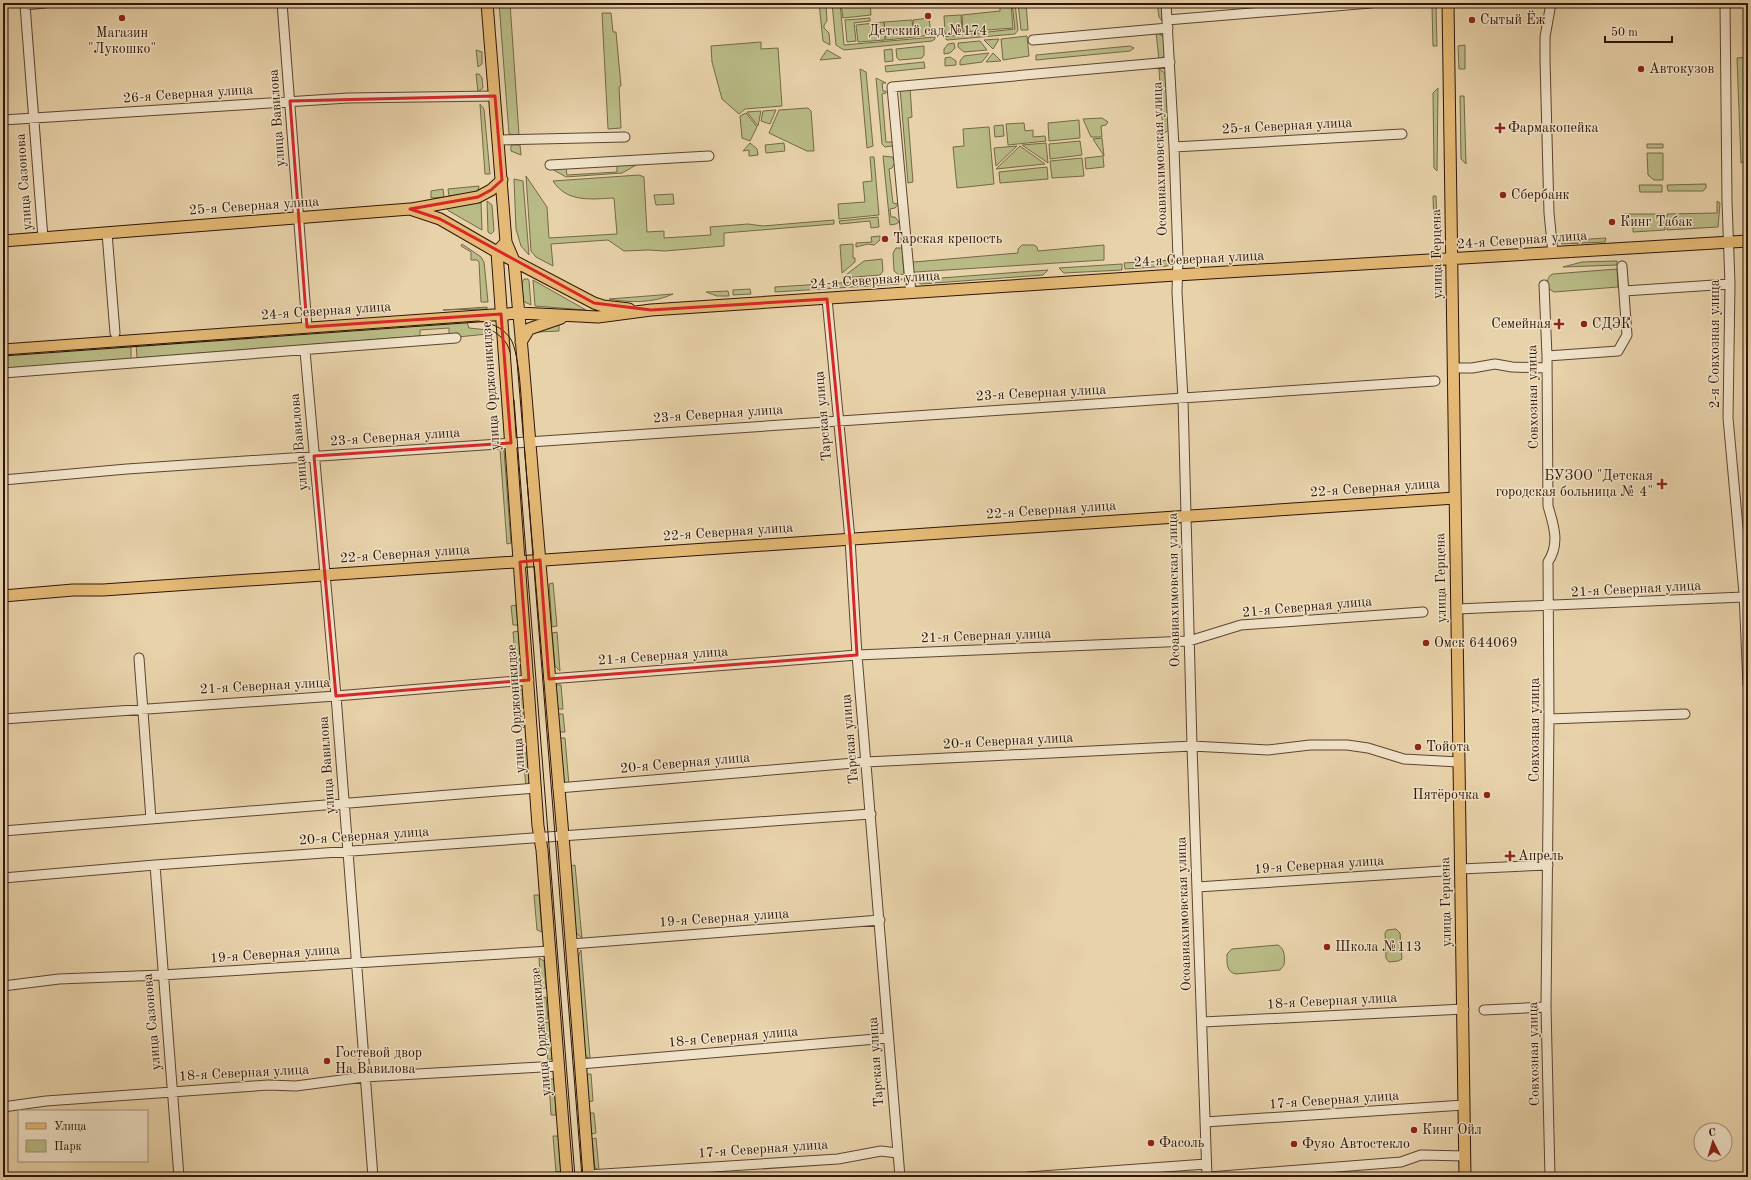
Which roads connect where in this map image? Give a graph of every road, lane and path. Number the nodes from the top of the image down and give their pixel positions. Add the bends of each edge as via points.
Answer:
1 (45, 3) edge
2 (282, 3) edge
3 (487, 3) edge
4 (1166, 3) edge
5 (1371, 3) edge
6 (1448, 3) edge
7 (1551, 3) edge
8 (1725, 3) edge
9 (1168, 24) junction
10 (1033, 40) dead end
11 (1170, 62) junction
12 (495, 96) junction
13 (290, 101) junction
14 (34, 118) junction
15 (3, 120) edge
16 (1402, 134) dead end
17 (625, 137) dead end
18 (499, 140) junction
19 (1174, 148) junction
20 (709, 156) dead end
21 (550, 165) dead end
22 (502, 180) junction
23 (410, 209) junction
24 (298, 218) junction
25 (107, 233) junction
26 (43, 238) junction
27 (3, 241) edge
28 (1748, 241) edge
29 (506, 242) junction
30 (1728, 242) junction
31 (496, 252) junction
32 (1552, 253) junction
33 (1453, 259) junction
34 (514, 260) junction
35 (1622, 266) dead end
36 (1176, 275) junction
37 (1730, 284) junction
38 (1544, 285) dead end
39 (1624, 291) junction
40 (911, 293) junction
41 (827, 299) junction
42 (651, 310) junction
43 (519, 313) junction
44 (501, 314) junction
45 (568, 316) junction
46 (307, 327) junction
47 (115, 332) dead end
48 (456, 338) dead end
49 (521, 342) junction
50 (3, 350) edge
51 (305, 351) junction
52 (1547, 356) junction
53 (1454, 368) junction
54 (1547, 368) junction
55 (3, 374) edge
56 (1435, 381) dead end
57 (1183, 399) junction
58 (837, 420) junction
59 (530, 441) junction
60 (510, 443) junction
61 (314, 456) junction
62 (3, 480) edge
63 (1455, 498) junction
64 (1186, 516) junction
65 (850, 539) junction
66 (540, 560) junction
67 (520, 562) junction
68 (324, 575) junction
69 (1745, 594) edge
70 (3, 596) edge
71 (1549, 607) junction
72 (1457, 609) junction
73 (1423, 612) dead end
74 (1189, 641) junction
75 (858, 655) junction
76 (139, 658) dead end
77 (549, 679) junction
78 (529, 680) junction
79 (1748, 685) edge
80 (336, 696) junction
81 (143, 708) junction
82 (1685, 714) dead end
83 (3, 719) edge
84 (1549, 719) junction
85 (1192, 746) junction
86 (866, 762) junction
87 (1459, 762) junction
88 (536, 788) junction
89 (558, 788) junction
90 (343, 802) junction
91 (871, 814) junction
92 (151, 819) junction
93 (3, 831) edge
94 (563, 835) junction
95 (539, 837) junction
96 (347, 851) junction
97 (155, 865) junction
98 (1548, 865) junction
99 (1461, 869) junction
100 (1443, 871) dead end
101 (3, 878) edge
102 (1197, 887) junction
103 (880, 920) junction
104 (571, 944) junction
105 (550, 951) junction
106 (356, 962) junction
107 (162, 976) junction
108 (3, 986) edge
109 (1546, 1007) junction
110 (1464, 1009) junction
111 (1484, 1010) dead end
112 (1203, 1022) junction
113 (888, 1038) junction
114 (580, 1064) junction
115 (559, 1066) junction
116 (364, 1077) junction
117 (172, 1092) junction
118 (1464, 1105) junction
119 (3, 1107) edge
120 (1205, 1122) junction
121 (897, 1153) junction
122 (1465, 1156) junction
123 (1206, 1164) junction
124 (630, 1175) edge
125 (588, 1176) edge
126 (179, 1177) edge
127 (373, 1177) edge
128 (564, 1177) edge
129 (900, 1177) edge
130 (1028, 1177) edge
131 (1208, 1177) edge
132 (1465, 1177) edge
133 (1550, 1177) edge

1 - 14 street, улица Сазонова via 25,4
2 - 13 street, улица Вавилова
3 - 12 main road
4 - 9 street, Осоавиахимовская улица
5 - 9 street
6 - 33 main road, улица Герцена
7 - 32 street via 1545,37 1545,60
8 - 30 street, 2-я Совхозная улица
9 - 10 street
9 - 11 street, Осоавиахимовская улица
11 - 19 street, Осоавиахимовская улица
11 - 40 street via 892,87
12 - 13 street, 26-я Северная улица
12 - 18 main road
13 - 14 street, 26-я Северная улица
13 - 24 street, улица Вавилова
14 - 15 street, 26-я Северная улица
14 - 26 street, улица Сазонова
16 - 19 street, 25-я Северная улица
17 - 18 street
18 - 22 main road
19 - 36 street, Осоавиахимовская улица via 1178,258
20 - 21 street
22 - 23 main road via 478,197
22 - 29 main road
23 - 24 main road, 25-я Северная улица
23 - 31 main road, 25-я Северная улица via 440,219
24 - 25 main road, 25-я Северная улица
24 - 46 street, улица Вавилова
25 - 26 main road, 25-я Северная улица
25 - 47 street
26 - 27 main road, 25-я Северная улица
28 - 30 main road, 24-я Северная улица
29 - 31 main road
29 - 34 main road
30 - 32 main road, 24-я Северная улица
30 - 37 street, 2-я Совхозная улица
31 - 34 main road, 24-я Северная улица
31 - 44 main road, улица Орджоникидзе
32 - 33 main road, 24-я Северная улица
33 - 36 main road, 24-я Северная улица
33 - 53 main road, улица Герцена
34 - 42 main road, 24-я Северная улица via 594,303 614,308
34 - 43 main road
35 - 39 street
36 - 40 main road, 24-я Северная улица
36 - 57 street, Осоавиахимовская улица
37 - 39 street
37 - 69 street, 2-я Совхозная улица via 1728,418
38 - 52 street, Совхозная улица
39 - 52 street via 1627,335 1618,351
40 - 41 main road, 24-я Северная улица
41 - 42 main road, 24-я Северная улица
41 - 58 street, Тарская улица
42 - 45 main road, 24-я Северная улица via 614,316
43 - 44 main road, 24-я Северная улица
43 - 45 main road, 24-я Северная улица
43 - 49 main road
44 - 46 main road, 24-я Северная улица
44 - 60 main road, улица Орджоникидзе
45 - 49 main road via 535,326 526,333
46 - 50 main road, 24-я Северная улица
48 - 51 street
49 - 59 main road
51 - 55 street
51 - 61 street, улица Вавилова
52 - 54 street, Совхозная улица
53 - 54 street via 1495,364
53 - 63 main road, улица Герцена
54 - 71 street, Совхозная улица via 1548,506 1556,543 1548,562
56 - 57 street, 23-я Северная улица
57 - 58 street, 23-я Северная улица
57 - 64 street, Осоавиахимовская улица
58 - 59 street, 23-я Северная улица
58 - 65 street, Тарская улица
59 - 60 street, 23-я Северная улица
59 - 66 main road
60 - 61 street, 23-я Северная улица
60 - 67 main road, улица Орджоникидзе
61 - 62 street, 23-я Северная улица
61 - 68 street, улица Вавилова
63 - 64 main road, 22-я Северная улица
63 - 72 main road, улица Герцена
64 - 65 main road, 22-я Северная улица
64 - 74 street, Осоавиахимовская улица
65 - 66 main road, 22-я Северная улица
65 - 75 street, Тарская улица
66 - 67 main road, 22-я Северная улица
66 - 77 main road
67 - 68 main road, 22-я Северная улица
67 - 78 main road, улица Орджоникидзе
68 - 70 main road, 22-я Северная улица
68 - 80 street, улица Вавилова
69 - 71 street, 21-я Северная улица
69 - 79 street, 2-я Совхозная улица
71 - 72 street, 21-я Северная улица
71 - 84 street, Совхозная улица
72 - 87 main road, улица Герцена
73 - 74 street, 21-я Северная улица via 1241,625
74 - 75 street, 21-я Северная улица
74 - 85 street, Осоавиахимовская улица
75 - 77 street, 21-я Северная улица
75 - 86 street, Тарская улица
76 - 81 street
77 - 89 main road
78 - 80 street, 21-я Северная улица
78 - 88 main road, улица Орджоникидзе
80 - 81 street, 21-я Северная улица
80 - 90 street, улица Вавилова
81 - 83 street, 21-я Северная улица
81 - 92 street
82 - 84 street
84 - 98 street, Совхозная улица
85 - 86 street, 20-я Северная улица
85 - 87 street, 20-я Северная улица via 1268,750 1347,746 1368,748 1404,759
85 - 102 street, Осоавиахимовская улица
86 - 89 street, 20-я Северная улица
86 - 91 street, Тарская улица
87 - 99 main road, улица Герцена
88 - 90 street
88 - 95 main road, улица Орджоникидзе
89 - 94 main road
90 - 92 street
90 - 96 street, улица Вавилова
91 - 94 street, 20-я Северная улица
91 - 103 street, Тарская улица
92 - 93 street
94 - 95 street, 20-я Северная улица
94 - 104 main road
95 - 96 street, 20-я Северная улица
95 - 105 main road, улица Орджоникидзе
96 - 97 street, 20-я Северная улица
96 - 106 street, улица Вавилова
97 - 101 street, 20-я Северная улица
97 - 107 street, улица Сазонова
98 - 99 street
98 - 109 street, Совхозная улица
99 - 110 main road, улица Герцена
100 - 102 street, 19-я Северная улица
102 - 112 street, Осоавиахимовская улица
103 - 104 street, 19-я Северная улица
103 - 113 street, Тарская улица
104 - 114 main road
105 - 106 street, 19-я Северная улица
105 - 115 main road, улица Орджоникидзе
106 - 107 street, 19-я Северная улица
106 - 116 street, улица Вавилова
107 - 108 street, 19-я Северная улица via 59,978
107 - 117 street, улица Сазонова
109 - 111 street
109 - 133 street, Совхозная улица
110 - 112 street, 18-я Северная улица
110 - 118 main road, улица Герцена
112 - 120 street, Осоавиахимовская улица
113 - 114 street, 18-я Северная улица
113 - 121 street, Тарская улица
114 - 125 main road
115 - 116 street, 18-я Северная улица
115 - 128 main road, улица Орджоникидзе
116 - 117 street, 18-я Северная улица via 296,1086 268,1085
116 - 127 street, улица Вавилова
117 - 119 street, 18-я Северная улица via 46,1101
117 - 126 street, улица Сазонова
118 - 120 street, 17-я Северная улица
118 - 122 main road, улица Герцена
120 - 123 street, Осоавиахимовская улица
121 - 124 street, 17-я Северная улица via 881,1151 838,1159
121 - 129 street, Тарская улица
122 - 131 street via 1426,1155 1401,1162
122 - 132 main road, улица Герцена
123 - 130 street
123 - 131 street, Осоавиахимовская улица
124 - 125 street, 17-я Северная улица

